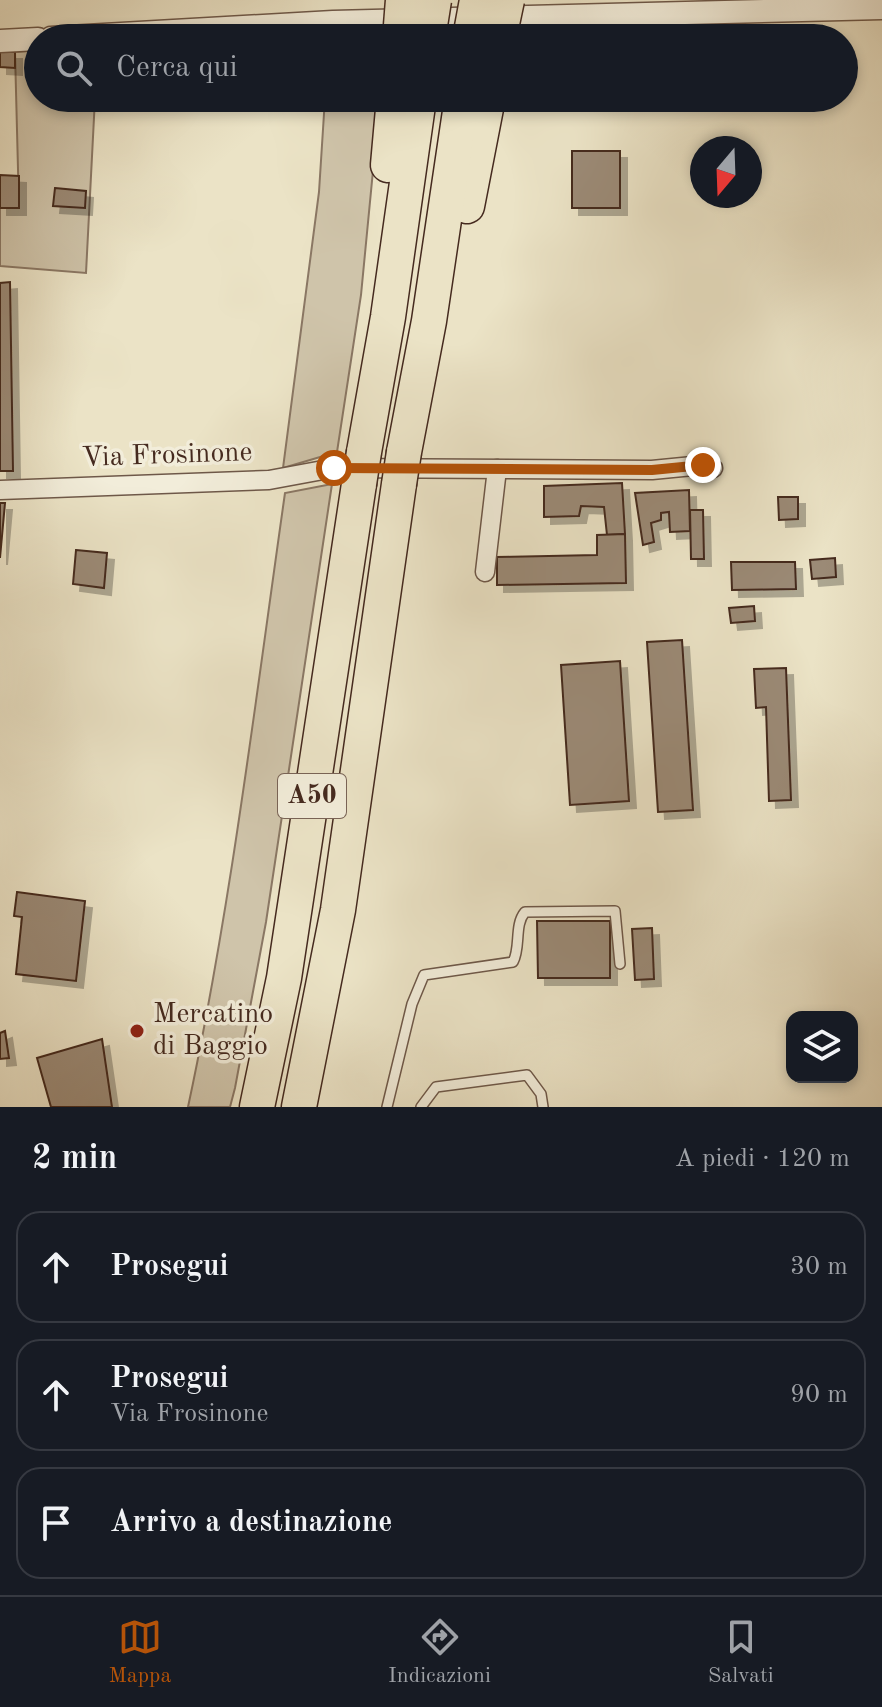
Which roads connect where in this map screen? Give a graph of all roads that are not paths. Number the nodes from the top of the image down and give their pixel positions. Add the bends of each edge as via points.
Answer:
1 (403, 0) edge
2 (434, 0) edge
3 (477, 0) edge
4 (507, 0) edge
5 (882, 8) edge
6 (298, 24) edge
7 (401, 24) edge
8 (430, 24) edge
9 (473, 24) edge
10 (502, 24) edge
11 (24, 40) edge
12 (0, 41) edge
13 (393, 112) edge
14 (417, 112) edge
15 (460, 112) edge
16 (485, 112) edge
17 (388, 317) junction
18 (429, 321) junction
19 (352, 468) junction
20 (412, 468) junction
21 (713, 468) dead end
22 (497, 469) junction
23 (0, 490) edge
24 (485, 572) dead end
25 (620, 964) dead end
26 (257, 1107) edge
27 (299, 1107) edge
28 (387, 1107) edge
29 (421, 1107) edge
30 (543, 1107) edge

1 - 7 highway, bridge
2 - 8 highway, bridge
3 - 9 highway, bridge
4 - 10 highway, bridge
5 - 6 street
11 - 12 street
13 - 17 highway via 384,251
14 - 17 highway, A50
15 - 18 highway, A50
16 - 18 highway via 467,208
17 - 19 highway, A50
18 - 20 highway, A50
19 - 20 street, Via Frosinone
19 - 23 street, Via Frosinone via 269,480
19 - 26 highway, A50 via 290,946
20 - 22 street
20 - 27 highway, A50 via 338,910
21 - 22 street
22 - 24 street
25 - 28 lane via 615,911 525,912 513,962 424,975
29 - 30 lane via 436,1087 527,1075 541,1094

